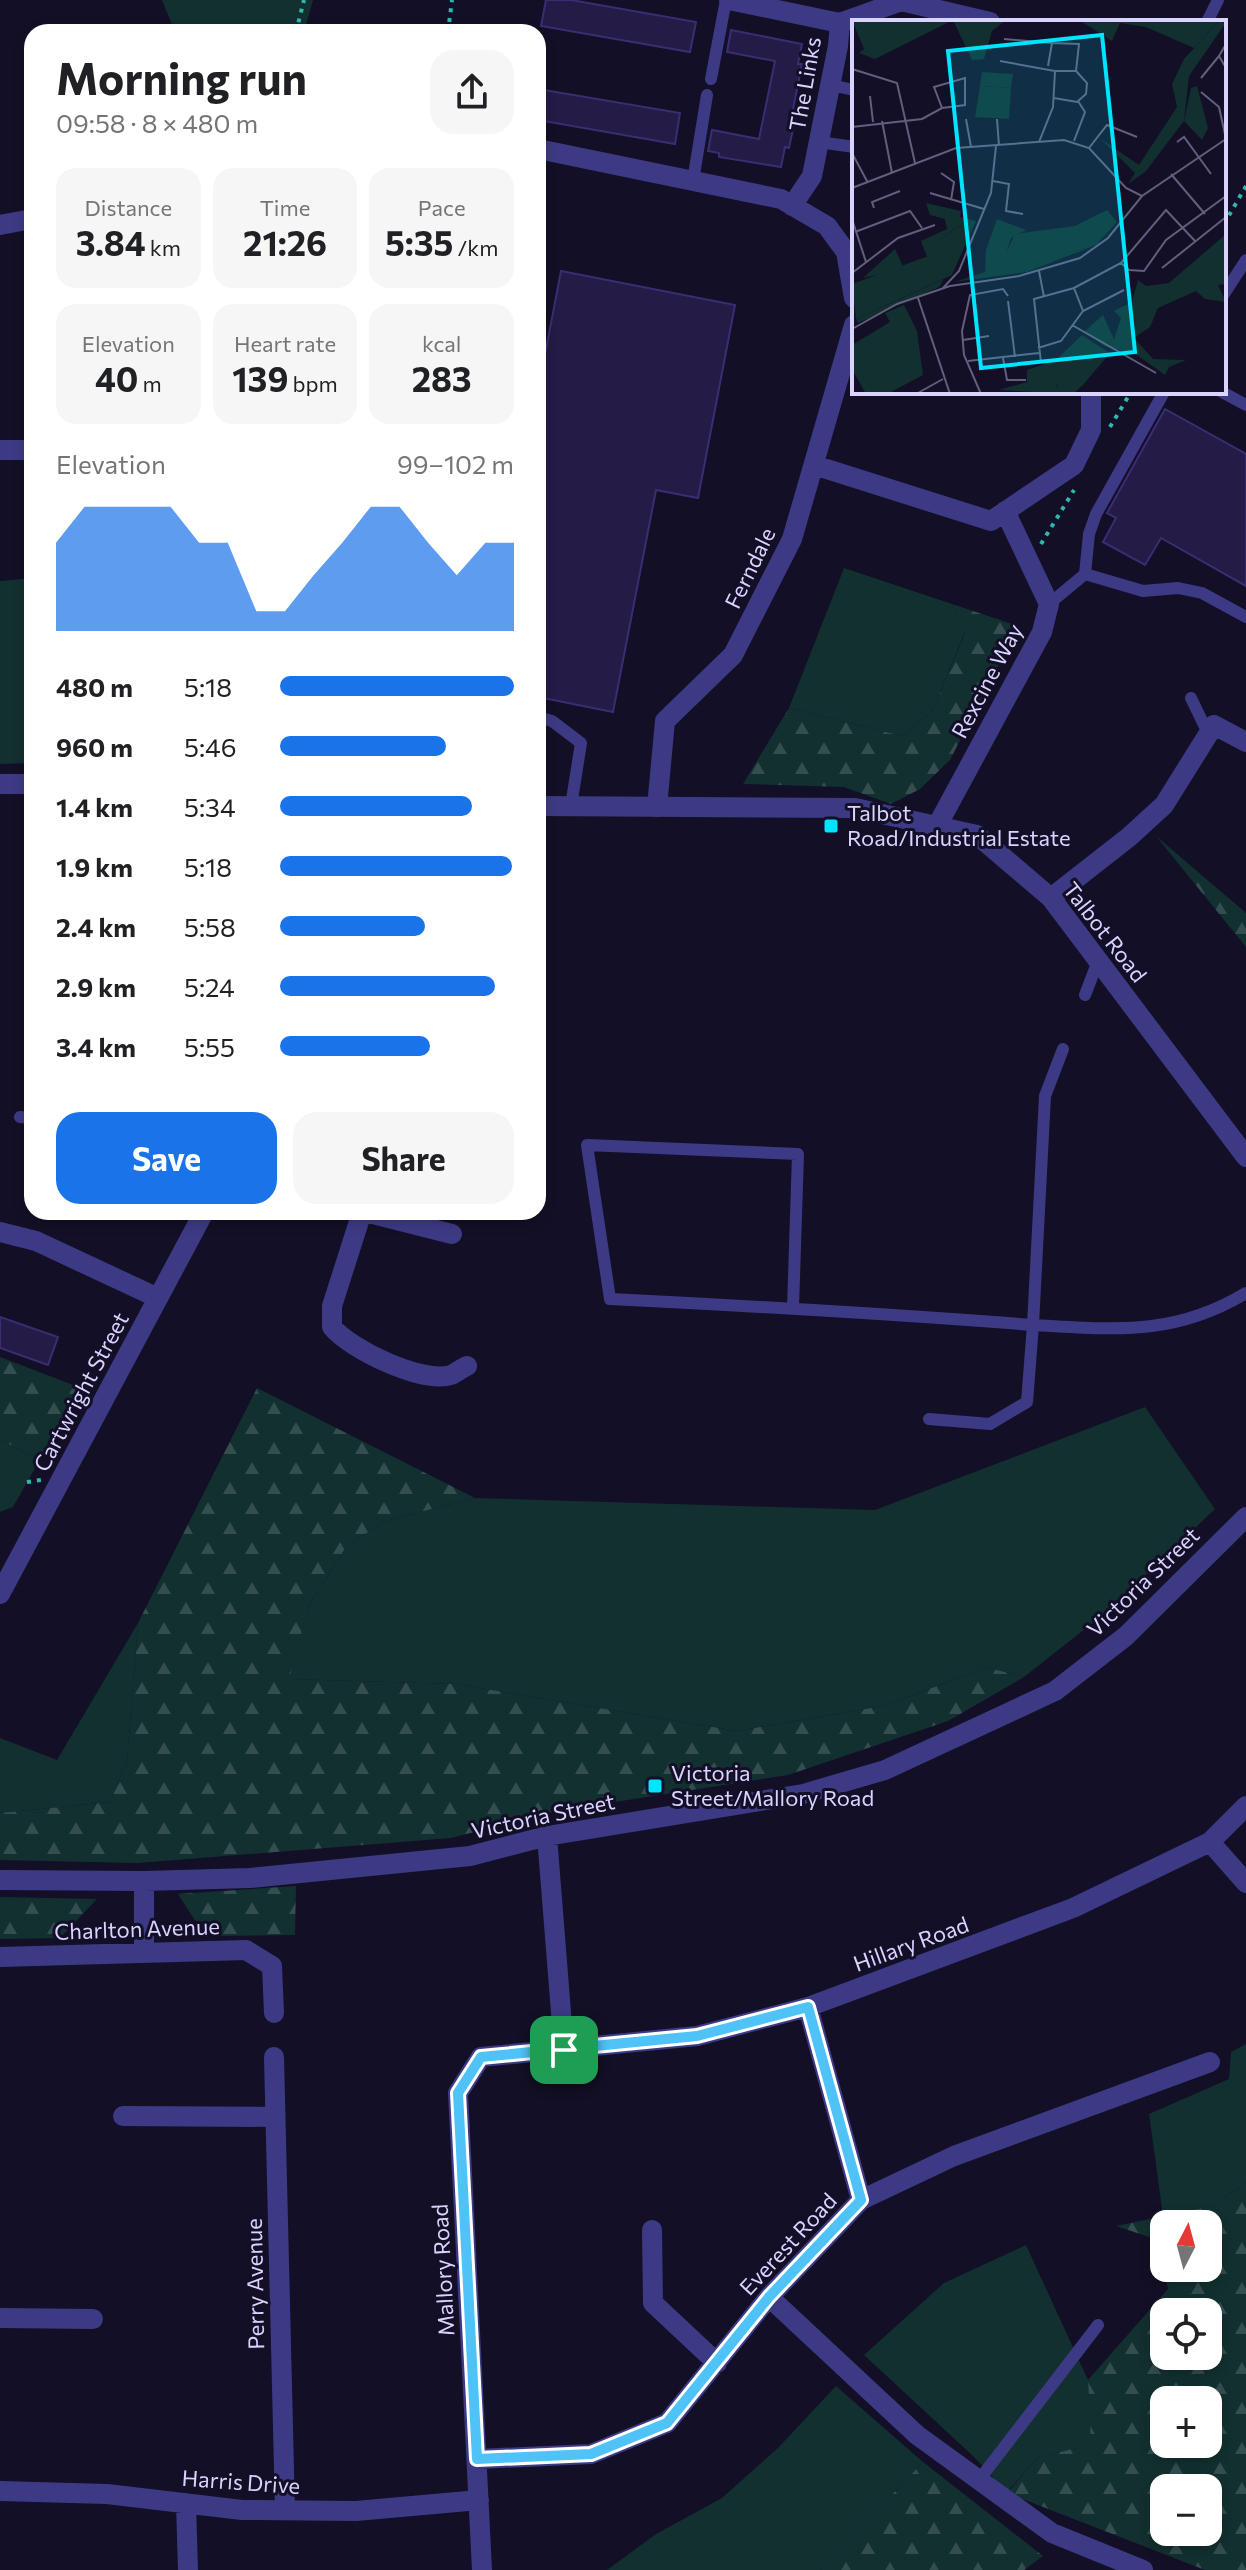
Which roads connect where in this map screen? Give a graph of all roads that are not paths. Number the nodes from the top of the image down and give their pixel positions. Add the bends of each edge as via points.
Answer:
1 (728, 0) edge
2 (1218, 0) edge
3 (949, 6) edge
4 (799, 7) edge
5 (985, 20) edge
6 (1208, 20) edge
7 (840, 23) junction
8 (711, 79) dead end
9 (830, 85) junction
10 (852, 90) edge
11 (707, 95) dead end
12 (819, 142) junction
13 (852, 147) edge
14 (546, 151) edge
15 (693, 181) junction
16 (792, 206) junction
17 (24, 220) edge
18 (0, 225) edge
19 (850, 252) edge
20 (1246, 260) edge
21 (852, 275) edge
22 (1226, 291) edge
23 (852, 332) edge
24 (1091, 394) edge
25 (1163, 394) edge
26 (1226, 394) edge
27 (1246, 405) edge
28 (0, 450) edge
29 (24, 450) edge
30 (814, 465) junction
31 (1005, 511) junction
32 (1085, 574) junction
33 (1049, 604) junction
34 (1246, 617) edge
35 (1191, 698) dead end
36 (546, 719) edge
37 (1214, 725) junction
38 (1246, 742) edge
39 (0, 784) edge
40 (24, 784) edge
41 (546, 806) edge
42 (571, 806) junction
43 (657, 807) junction
44 (937, 826) junction
45 (1051, 898) junction
46 (1098, 961) junction
47 (1085, 995) dead end
48 (1063, 1049) dead end
49 (1246, 1157) edge
50 (200, 1220) edge
51 (361, 1220) edge
52 (396, 1220) edge
53 (0, 1232) edge
54 (452, 1234) dead end
55 (1246, 1293) edge
56 (158, 1298) junction
57 (793, 1308) junction
58 (1033, 1325) junction
59 (467, 1366) dead end
60 (929, 1419) dead end
61 (1246, 1517) edge
62 (0, 1594) edge
63 (1246, 1806) edge
64 (547, 1836) junction
65 (1210, 1842) junction
66 (0, 1880) edge
67 (144, 1881) junction
68 (1246, 1883) edge
69 (144, 1953) junction
70 (0, 1957) edge
71 (808, 2007) junction
72 (274, 2013) dead end
73 (564, 2050) junction
74 (274, 2057) dead end
75 (1210, 2062) dead end
76 (123, 2116) dead end
77 (275, 2117) junction
78 (861, 2200) junction
79 (652, 2230) dead end
80 (769, 2297) junction
81 (0, 2318) edge
82 (93, 2319) dead end
83 (1098, 2325) dead end
84 (717, 2363) junction
85 (477, 2459) junction
86 (979, 2480) junction
87 (0, 2491) edge
88 (479, 2500) junction
89 (186, 2503) junction
90 (285, 2510) junction
91 (188, 2570) edge
92 (482, 2570) edge
93 (1143, 2570) edge

1 - 4 street
1 - 8 lane
2 - 6 lane
3 - 5 street, The Links
3 - 7 street, The Links via 901,1
4 - 7 street
7 - 9 street, The Links
9 - 10 lane
9 - 12 street, The Links
11 - 15 lane
12 - 13 lane
12 - 16 street, The Links via 812,176
14 - 15 street
15 - 16 street via 781,199
16 - 19 street via 827,226
17 - 18 street
19 - 21 street
20 - 22 lane
23 - 30 street, Ferndale
24 - 31 street via 1091,430 1074,465
25 - 32 lane via 1096,514
26 - 27 lane
28 - 29 street
30 - 31 street via 991,521
30 - 43 street, Ferndale via 792,539 733,655 665,721
31 - 33 street
32 - 33 lane
32 - 34 lane via 1143,591 1178,588 1202,593
33 - 44 street, Rexcine Way via 1042,632
35 - 37 lane via 1204,725
36 - 42 lane via 581,743
37 - 38 street
37 - 45 street via 1164,805
39 - 40 street
41 - 42 street, Talbot Road
42 - 43 street, Talbot Road
43 - 44 street, Talbot Road via 855,808
44 - 45 street, Talbot Road via 977,835
45 - 46 street, Talbot Road
46 - 47 lane
46 - 49 street, Talbot Road
48 - 58 lane via 1045,1096
50 - 56 street, Cartwright Street
51 - 59 street via 332,1306 332,1327 351,1345 418,1373 451,1375
52 - 54 street
53 - 56 street via 36,1241
55 - 58 lane via 1175,1324 1131,1330
56 - 62 street, Cartwright Street
57 - 57 lane via 610,1299 587,1145 798,1154
57 - 58 lane
58 - 60 lane via 1027,1402 990,1424
61 - 64 street, Victoria Street via 1126,1636 1055,1691 967,1734 885,1770 803,1794
63 - 65 street, Hillary Road
64 - 67 street, Victoria Street via 470,1856 398,1865
64 - 73 street
65 - 68 street
65 - 71 street, Hillary Road via 1073,1908
66 - 67 street, Victoria Street
67 - 69 street
69 - 70 street, Charlton Avenue
69 - 72 street, Charlton Avenue via 246,1950 272,1966
71 - 73 street, Hillary Road via 697,2036
71 - 78 street
73 - 85 street, Mallory Road via 481,2057 458,2093
74 - 77 street, Perry Avenue
75 - 78 street, Everest Road via 954,2156
76 - 77 street
77 - 90 street, Perry Avenue
78 - 80 street, Everest Road
79 - 84 street via 653,2303
80 - 84 street, Everest Road
80 - 86 street via 917,2435
81 - 82 street
83 - 86 lane
84 - 85 street, Everest Road via 667,2423 591,2454
85 - 88 street, Mallory Road
86 - 93 street via 1052,2533
87 - 89 street, Harris Drive
88 - 90 street, Harris Drive via 356,2511
88 - 92 street, Mallory Road
89 - 90 street, Harris Drive
89 - 91 street

